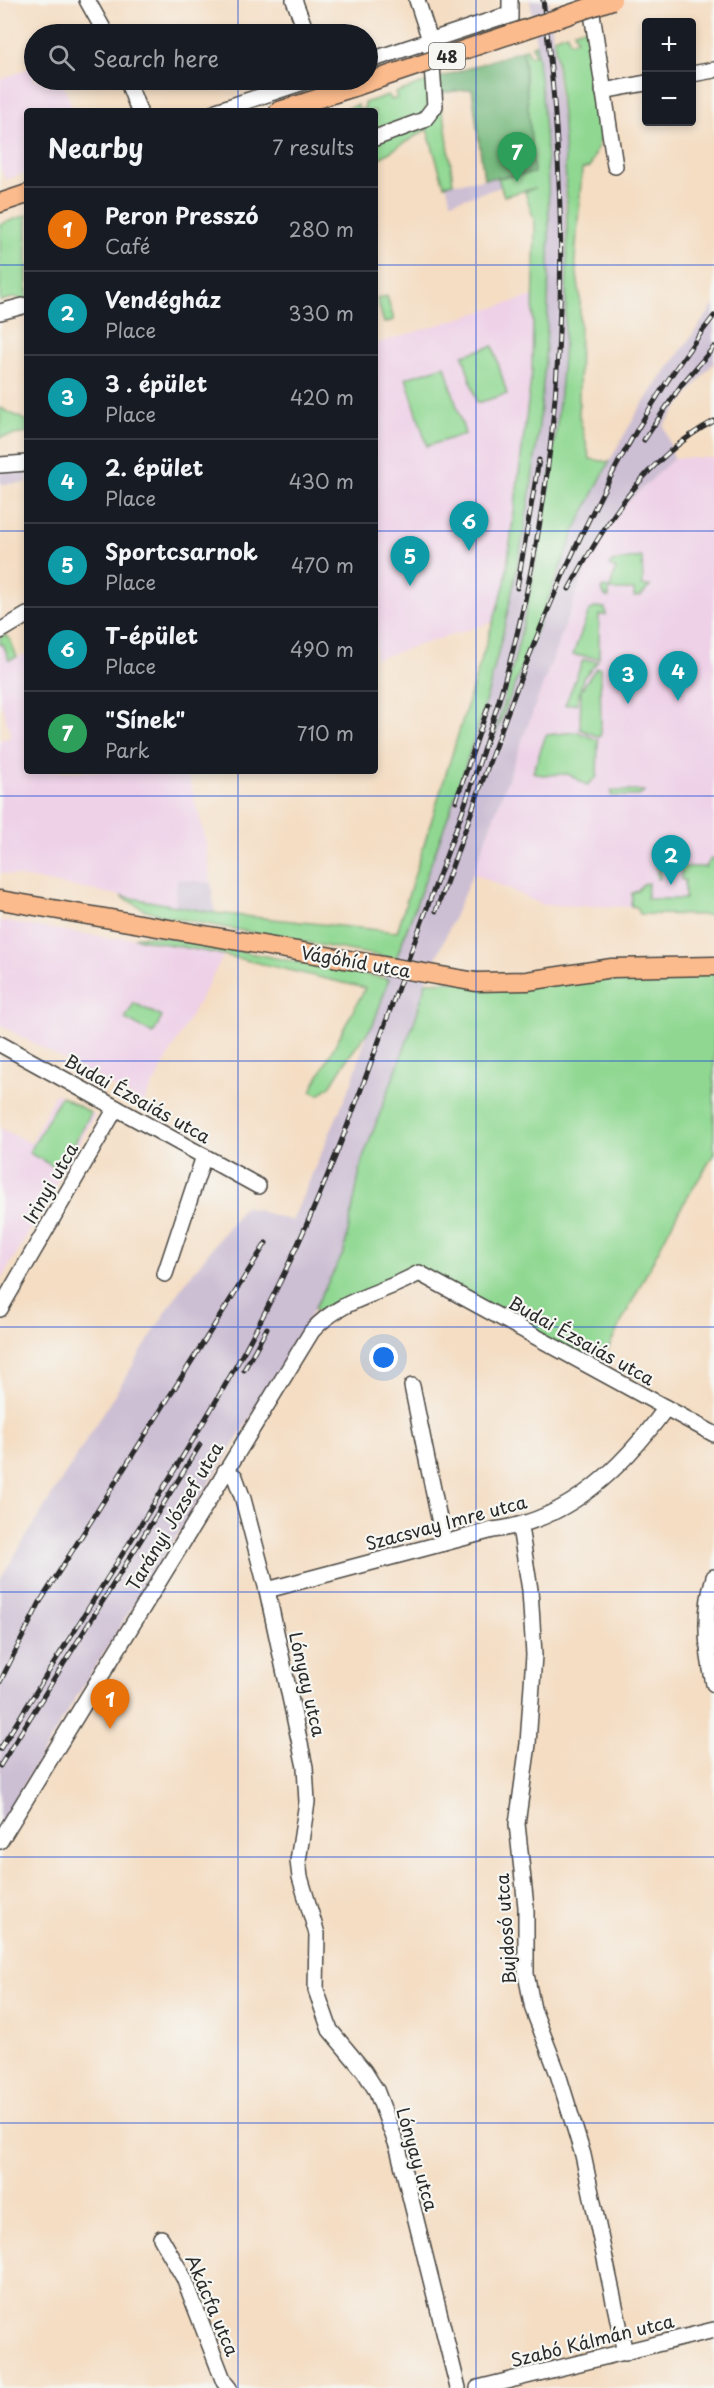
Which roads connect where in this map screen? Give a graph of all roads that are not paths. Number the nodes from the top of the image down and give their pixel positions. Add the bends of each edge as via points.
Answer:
1 (87, 0) edge
2 (294, 0) edge
3 (417, 0) edge
4 (510, 0) edge
5 (590, 0) edge
6 (612, 0) edge
7 (100, 24) edge
8 (304, 24) edge
9 (430, 40) junction
10 (378, 57) edge
11 (714, 70) edge
12 (696, 73) edge
13 (378, 78) edge
14 (642, 84) edge
15 (131, 90) edge
16 (280, 90) edge
17 (342, 90) edge
18 (603, 91) junction
19 (138, 108) edge
20 (225, 108) edge
21 (288, 108) edge
22 (378, 137) edge
23 (615, 166) dead end
24 (24, 195) edge
25 (1, 201) edge
26 (24, 306) edge
27 (0, 312) edge
28 (24, 463) edge
29 (0, 465) edge
30 (24, 617) edge
31 (0, 631) edge
32 (0, 900) edge
33 (714, 966) edge
34 (0, 1044) edge
35 (116, 1108) junction
36 (204, 1156) junction
37 (258, 1186) dead end
38 (165, 1274) dead end
39 (431, 1280) joint
40 (0, 1309) edge
41 (411, 1386) dead end
42 (666, 1408) junction
43 (714, 1434) edge
44 (221, 1477) junction
45 (520, 1527) junction
46 (444, 1543) junction
47 (714, 1577) edge
48 (267, 1590) junction
49 (714, 1684) edge
50 (0, 1841) edge
51 (161, 2238) dead end
52 (714, 2330) edge
53 (626, 2353) junction
54 (229, 2388) edge
55 (458, 2388) edge
56 (478, 2388) edge

1 - 7 street
2 - 8 street
3 - 9 street
4 - 9 street via 510,18 501,17
5 - 18 street
6 - 13 main road, 48, bridge
9 - 10 street
9 - 22 street via 434,110 421,122
11 - 12 street
14 - 18 street
15 - 19 street
16 - 20 street
17 - 21 main road, 48, bridge
18 - 23 street
24 - 25 main road
26 - 27 street
28 - 29 street
30 - 31 street
32 - 33 main road, Vágóhíd utca, bridge via 476,982 527,981 612,968
34 - 35 street, Budai Ézsaiás utca
35 - 36 street, Budai Ézsaiás utca
35 - 40 street, Irinyi utca
36 - 37 street, Budai Ézsaiás utca
36 - 38 street
39 - 42 street, Budai Ézsaiás utca
39 - 44 street, Tarányi József utca via 419,1272 326,1315 312,1331
41 - 46 street
42 - 43 street, Budai Ézsaiás utca
42 - 45 street, Szacsvay Imre utca via 607,1477 580,1498
44 - 48 street, Lónyay utca via 243,1499
44 - 50 street, Tarányi József utca
45 - 46 street, Szacsvay Imre utca
45 - 53 street, Bujdosó utca via 530,1590 534,1655 517,1824 526,1906 526,1974 533,2009 584,2155
46 - 48 street, Szacsvay Imre utca
47 - 49 street via 706,1625
48 - 55 street, Lónyay utca via 305,1767 307,1802 298,1860 317,1934 316,1990 330,2030 364,2071 389,2122
51 - 54 street, Akácfa utca via 184,2278
52 - 53 street, Szabó Kálmán utca
53 - 56 street, Szabó Kálmán utca

